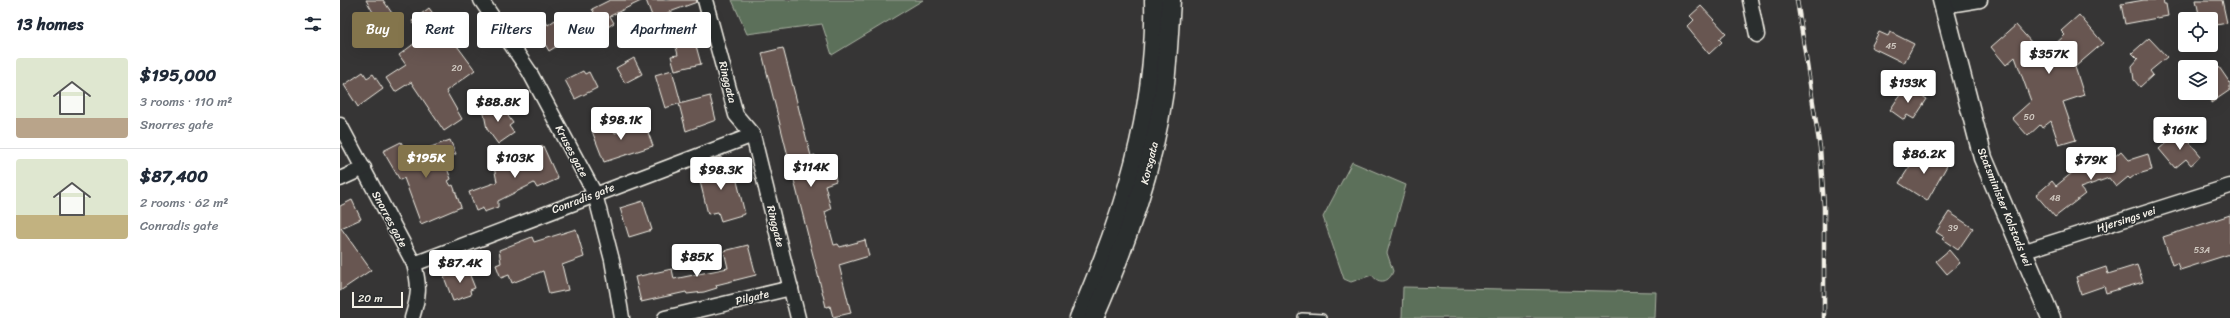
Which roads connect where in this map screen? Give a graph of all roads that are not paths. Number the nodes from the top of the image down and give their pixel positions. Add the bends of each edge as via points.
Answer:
1 (481, 0) edge
2 (705, 0) edge
3 (1154, 0) edge
4 (1171, 0) edge
5 (1750, 0) edge
6 (1980, 0) edge
7 (1943, 3) edge
8 (1757, 35) dead end
9 (340, 125) edge
10 (753, 135) junction
11 (364, 168) junction
12 (340, 179) edge
13 (2230, 186) edge
14 (595, 194) junction
15 (2022, 252) junction
16 (414, 264) junction
17 (791, 288) junction
18 (1302, 317) edge
19 (412, 318) edge
20 (622, 318) edge
21 (666, 318) edge
22 (798, 318) edge
23 (1079, 318) edge
24 (1094, 318) edge
25 (1322, 318) edge
26 (2051, 318) edge

1 - 14 street, Kruses gate via 529,71
2 - 10 street, Ringgata via 736,115
3 - 23 street, Korsgata via 1154,54 1141,140 1114,230
4 - 24 street, Korsgata via 1164,91 1153,148 1138,205
5 - 8 street
6 - 7 street
7 - 15 street, Statsminister Kolstads vei via 1983,158
9 - 11 street, Snorres gate
10 - 14 street, Conradis gate
10 - 17 street, Ringgate
11 - 12 street
11 - 16 street, Snorres gate
13 - 15 street, Hjersings vei
14 - 16 street, Conradis gate
14 - 20 street, Kruses gate via 612,260
15 - 26 street, Statsminister Kolstads vei
16 - 19 street, Snorres gate via 419,297
17 - 21 street, Pilgate
17 - 22 street, Ringgate
18 - 25 lane

